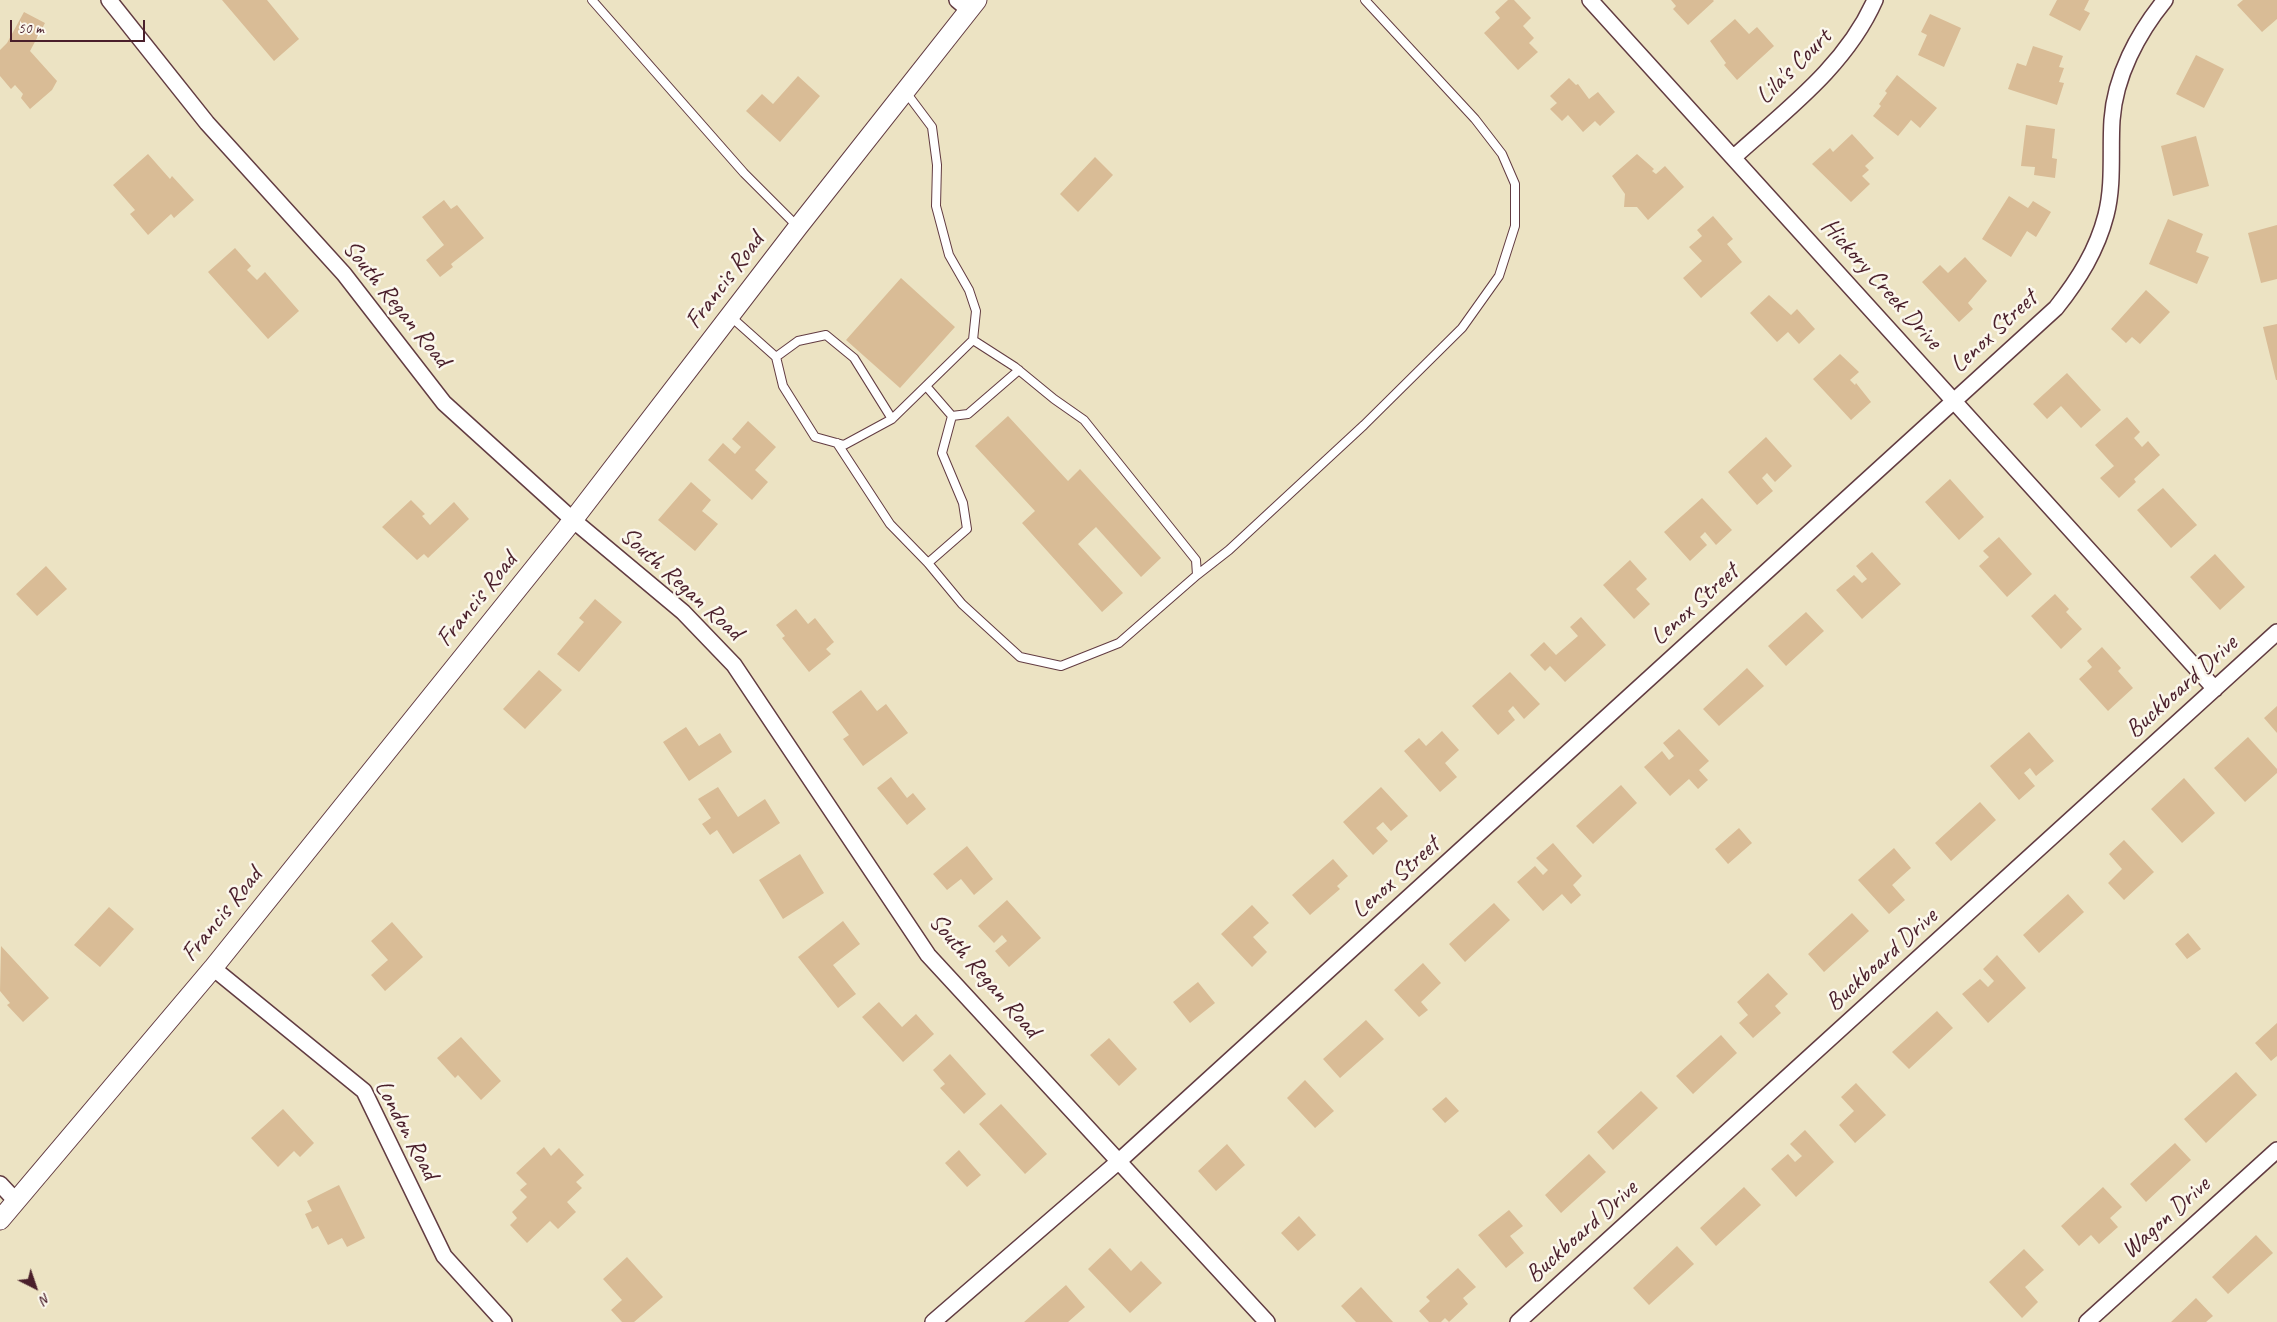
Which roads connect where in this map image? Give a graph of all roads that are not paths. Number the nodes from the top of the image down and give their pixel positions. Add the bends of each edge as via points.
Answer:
1 (109, 0) edge
2 (592, 0) edge
3 (1365, 0) edge
4 (1590, 0) edge
5 (1875, 0) edge
6 (2165, 0) edge
7 (968, 3) edge
8 (905, 91) junction
9 (1734, 157) junction
10 (798, 227) junction
11 (730, 316) junction
12 (973, 340) junction
13 (776, 357) junction
14 (1019, 370) junction
15 (926, 386) junction
16 (1954, 400) junction
17 (952, 416) junction
18 (892, 419) junction
19 (837, 443) junction
20 (573, 520) junction
21 (928, 563) junction
22 (1197, 575) junction
23 (2277, 632) edge
24 (2215, 689) junction
25 (213, 968) junction
26 (2277, 1150) edge
27 (1118, 1162) junction
28 (0, 1184) edge
29 (15, 1200) junction
30 (0, 1220) edge
31 (504, 1322) edge
32 (933, 1322) edge
33 (1267, 1322) edge
34 (1518, 1322) edge
35 (2087, 1322) edge

1 - 20 street, South Regan Road via 206,123 344,274 444,403
2 - 10 lane via 744,173
3 - 22 lane via 1475,119 1502,154 1515,184 1515,226 1499,276 1462,328 1311,474 1229,550
4 - 9 street, Hickory Creek Drive
5 - 9 street, Lila's Court via 1856,36 1831,69
6 - 16 street, Lenox Street via 2140,37 2122,74 2112,118 2111,184 2106,213 2091,257 2056,308
7 - 8 street, Francis Road
8 - 10 street, Francis Road
8 - 12 lane via 932,127 937,165 936,206 949,255 969,290 976,311
9 - 16 street, Hickory Creek Drive
10 - 11 street, Francis Road
11 - 13 lane
11 - 20 street, Francis Road
12 - 14 lane
12 - 15 lane
13 - 18 lane via 798,340 826,335 854,358
13 - 19 lane via 783,386 815,437
14 - 17 lane via 968,414
14 - 22 lane via 1084,420 1196,560
15 - 17 lane
15 - 18 lane
16 - 24 street, Hickory Creek Drive
16 - 27 street, Lenox Street
17 - 21 lane via 942,453 962,503 967,529
18 - 19 lane via 844,445
19 - 21 lane via 890,524
20 - 25 street, Francis Road
20 - 27 street, South Regan Road via 683,612 734,665 928,955
21 - 22 lane via 962,604 1020,657 1060,666 1118,643
23 - 24 street, Buckboard Drive
24 - 34 street, Buckboard Drive
25 - 29 street, Francis Road
25 - 31 street, London Road via 364,1091 444,1256
26 - 35 street, Wagon Drive
27 - 32 street, Lenox Street
27 - 33 street, South Regan Road
28 - 29 street
29 - 30 street, Francis Road

